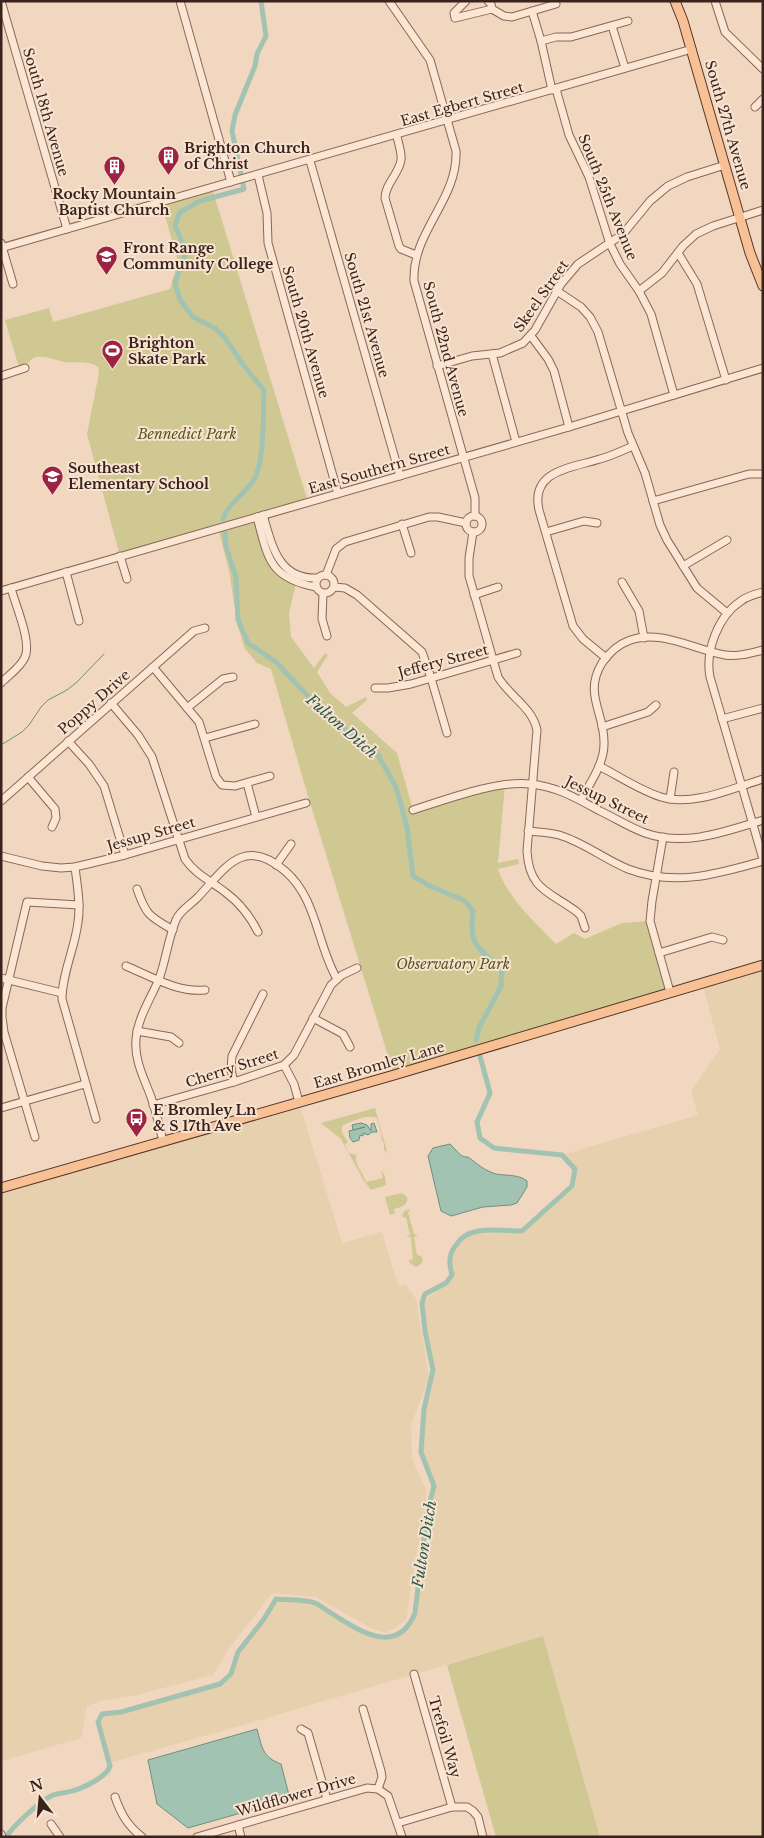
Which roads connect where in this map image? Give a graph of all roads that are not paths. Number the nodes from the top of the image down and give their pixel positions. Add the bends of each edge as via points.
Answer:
1 (1, 1) edge
2 (180, 1) edge
3 (389, 1) edge
4 (466, 1) edge
5 (488, 1) edge
6 (675, 1) edge
7 (715, 1) edge
8 (556, 4) dead end
9 (492, 9) junction
10 (532, 11) junction
11 (628, 21) dead end
12 (612, 26) junction
13 (541, 41) junction
14 (692, 49) junction
15 (625, 68) junction
16 (763, 69) edge
17 (554, 90) junction
18 (763, 99) edge
19 (755, 107) dead end
20 (448, 120) junction
21 (397, 136) junction
22 (310, 160) junction
23 (725, 165) junction
24 (258, 175) junction
25 (235, 181) junction
26 (763, 210) edge
27 (740, 216) junction
28 (67, 229) junction
29 (610, 244) junction
30 (2, 247) edge
31 (678, 252) junction
32 (416, 255) junction
33 (13, 284) dead end
34 (763, 286) edge
35 (557, 291) junction
36 (639, 291) junction
37 (531, 336) junction
38 (492, 354) junction
39 (437, 366) junction
40 (25, 368) dead end
41 (763, 370) edge
42 (1, 376) edge
43 (726, 380) junction
44 (674, 396) junction
45 (622, 411) junction
46 (569, 426) junction
47 (516, 442) junction
48 (633, 446) junction
49 (464, 457) junction
50 (763, 474) edge
51 (400, 476) junction
52 (338, 494) junction
53 (654, 501) junction
54 (260, 516) junction
55 (475, 516) junction
56 (466, 523) junction
57 (597, 523) dead end
58 (402, 524) junction
59 (473, 532) junction
60 (546, 532) junction
61 (727, 540) dead end
62 (411, 553) dead end
63 (120, 556) junction
64 (683, 566) junction
65 (66, 572) junction
66 (326, 575) junction
67 (318, 578) junction
68 (127, 580) dead end
69 (622, 582) dead end
70 (316, 587) junction
71 (334, 587) junction
72 (498, 587) dead end
73 (11, 588) junction
74 (1, 591) edge
75 (763, 592) edge
76 (323, 594) junction
77 (474, 595) junction
78 (727, 613) junction
79 (79, 620) dead end
80 (205, 628) dead end
81 (327, 636) dead end
82 (644, 638) junction
83 (763, 650) edge
84 (710, 651) junction
85 (517, 653) dead end
86 (606, 658) junction
87 (493, 660) junction
88 (153, 667) junction
89 (233, 677) dead end
90 (431, 678) junction
91 (1, 683) edge
92 (375, 688) dead end
93 (111, 704) junction
94 (656, 705) dead end
95 (187, 708) junction
96 (763, 708) edge
97 (722, 719) junction
98 (255, 724) dead end
99 (602, 727) junction
100 (447, 733) dead end
101 (205, 738) junction
102 (68, 741) junction
103 (599, 766) junction
104 (674, 772) dead end
105 (270, 776) dead end
106 (28, 777) junction
107 (763, 779) edge
108 (247, 783) junction
109 (532, 784) junction
110 (741, 785) junction
111 (670, 799) junction
112 (581, 800) junction
113 (1, 801) edge
114 (306, 803) dead end
115 (412, 810) dead end
116 (256, 817) junction
117 (763, 820) edge
118 (752, 823) junction
119 (52, 827) dead end
120 (528, 831) junction
121 (663, 838) junction
122 (178, 839) junction
123 (291, 844) dead end
124 (125, 855) junction
125 (1, 856) edge
126 (763, 860) edge
127 (276, 865) junction
128 (75, 867) junction
129 (656, 876) junction
130 (211, 882) junction
131 (136, 889) dead end
132 (79, 905) junction
133 (585, 928) dead end
134 (173, 930) junction
135 (258, 932) dead end
136 (723, 940) dead end
137 (659, 953) junction
138 (763, 965) edge
139 (126, 966) dead end
140 (357, 968) dead end
141 (5, 979) edge
142 (337, 979) junction
143 (158, 980) junction
144 (205, 990) dead end
145 (670, 992) junction
146 (62, 993) junction
147 (263, 994) dead end
148 (313, 1018) junction
149 (137, 1031) junction
150 (179, 1043) dead end
151 (350, 1047) dead end
152 (284, 1066) junction
153 (234, 1082) junction
154 (86, 1084) junction
155 (24, 1102) junction
156 (299, 1102) junction
157 (153, 1105) junction
158 (1, 1108) edge
159 (96, 1119) dead end
160 (35, 1137) dead end
161 (164, 1141) junction
162 (1, 1188) edge
163 (414, 1674) dead end
164 (363, 1709) dead end
165 (301, 1729) dead end
166 (378, 1789) junction
167 (116, 1797) dead end
168 (327, 1799) junction
169 (452, 1807) junction
170 (398, 1823) junction
171 (51, 1824) dead end
172 (238, 1825) junction
173 (60, 1837) edge
174 (142, 1837) edge
175 (197, 1837) edge
176 (241, 1837) edge
177 (402, 1837) edge
178 (483, 1837) edge

1 - 28 street, South 18th Avenue
2 - 25 street
3 - 20 street, South 22nd Avenue via 427,54
4 - 9 street via 454,13 455,18
5 - 9 street
6 - 14 main road, South 27th Avenue
7 - 16 street via 727,35
8 - 10 street
9 - 10 street via 508,17
10 - 13 street, South 25th Avenue
11 - 12 street
12 - 13 street
12 - 15 street
13 - 17 street, South 25th Avenue
14 - 15 street, East Egbert Street
14 - 23 main road, South 27th Avenue
15 - 17 street, East Egbert Street
17 - 20 street, East Egbert Street
17 - 29 street, South 25th Avenue via 570,139 589,177
18 - 19 street
20 - 21 street, East Egbert Street
20 - 32 street, South 22nd Avenue via 456,151 454,174
21 - 22 street, East Egbert Street
21 - 32 street via 400,163 385,191 385,198 399,246
22 - 24 street, East Egbert Street
22 - 51 street, South 21st Avenue
23 - 27 main road, South 27th Avenue
23 - 29 street, Skeel Street via 668,186
24 - 25 street, East Egbert Street
24 - 52 street, South 20th Avenue via 266,208 268,243
25 - 28 street, East Egbert Street
26 - 27 street
27 - 31 street via 701,231
27 - 34 main road, South 27th Avenue
28 - 30 street, East Egbert Street
29 - 35 street, Skeel Street via 578,264
29 - 36 street, South 25th Avenue
30 - 33 street
31 - 36 street via 662,273
31 - 43 street via 700,291
32 - 39 street, South 22nd Avenue via 415,287
35 - 37 street, Skeel Street
35 - 45 street via 581,308 596,328
36 - 44 street, South 25th Avenue via 651,314
37 - 38 street, Skeel Street via 514,348
37 - 46 street via 554,371
38 - 39 street, Skeel Street
38 - 47 street
39 - 49 street, South 22nd Avenue
40 - 42 street
41 - 43 street, East Southern Street
43 - 44 street, East Southern Street
44 - 45 street, East Southern Street
45 - 46 street, East Southern Street
45 - 48 street
46 - 47 street, East Southern Street
47 - 49 street, East Southern Street
48 - 53 street
48 - 60 street via 554,473 539,484 538,505
49 - 51 street, East Southern Street
49 - 55 street, South 22nd Avenue via 475,498
50 - 53 street via 749,474
51 - 52 street, East Southern Street
52 - 54 street, East Southern Street
53 - 64 street via 664,534
54 - 63 street, East Southern Street
54 - 67 street via 284,567 300,576
54 - 70 street via 267,552 276,569 289,580
55 - 56 street
55 - 59 street via 481,520 482,526
56 - 58 street via 429,517
56 - 59 street via 468,530
57 - 60 street via 584,521
58 - 62 street
58 - 66 street via 345,542 336,550
59 - 77 street via 468,566
60 - 86 street via 573,626
61 - 64 street
63 - 65 street, East Southern Street
63 - 68 street
64 - 78 street via 701,593
65 - 73 street, East Southern Street
65 - 79 street
66 - 67 street
66 - 71 street via 333,580
67 - 70 street
69 - 82 street via 639,611
70 - 76 street
71 - 76 street
71 - 90 street via 357,595 415,644 422,652
72 - 77 street
73 - 74 street, East Southern Street
73 - 91 street via 27,652
75 - 78 street via 740,601
76 - 81 street via 322,619
77 - 87 street
78 - 84 street
80 - 88 street, Poppy Drive via 194,631
82 - 84 street
82 - 86 street via 626,642
83 - 84 street via 737,655
84 - 97 street via 709,670
85 - 87 street, Jeffery Street
86 - 99 street via 596,674 594,686
87 - 90 street, Jeffery Street
87 - 109 street via 503,685 525,706 535,722 537,737
88 - 93 street, Poppy Drive
88 - 95 street
89 - 95 street via 223,678
90 - 92 street, Jeffery Street via 399,687
90 - 100 street
93 - 102 street, Poppy Drive
93 - 122 street via 152,757
94 - 99 street via 648,712
95 - 101 street via 199,722
96 - 97 street
97 - 110 street
98 - 101 street
99 - 103 street via 604,744
101 - 108 street via 222,788
102 - 106 street, Poppy Drive
102 - 124 street via 104,786
103 - 111 street via 652,794
103 - 112 street
104 - 111 street
105 - 108 street
106 - 113 street, Poppy Drive
106 - 119 street via 54,808 56,818
107 - 110 street
108 - 116 street
109 - 112 street, Jessup Street via 557,789
109 - 115 street, Jessup Street via 498,786
109 - 120 street
110 - 111 street via 696,798
110 - 118 street
112 - 121 street, Jessup Street via 643,832
114 - 116 street, Jessup Street
116 - 122 street, Jessup Street
117 - 118 street, Jessup Street
118 - 121 street, Jessup Street via 698,838
118 - 126 street
120 - 129 street via 561,836 628,869
120 - 133 street via 527,856 533,877 547,894 577,912
121 - 129 street
122 - 124 street, Jessup Street
122 - 130 street via 189,865
123 - 127 street
124 - 128 street, Jessup Street
125 - 128 street, Jessup Street via 51,868
126 - 129 street via 708,876
127 - 130 street via 262,857 241,858 224,868
127 - 142 street via 295,882 305,897 328,963
128 - 132 street
129 - 137 street via 650,921
130 - 134 street via 176,919
130 - 135 street via 240,904
131 - 134 street via 149,916
132 - 141 street via 28,902
132 - 146 street
134 - 143 street
136 - 137 street via 712,938
137 - 145 street
138 - 145 main road, East Bromley Lane
139 - 143 street
140 - 142 street, Cherry Street
141 - 146 street
141 - 155 street via 2,1023
142 - 148 street, Cherry Street
143 - 144 street via 183,989
143 - 149 street
145 - 156 main road, East Bromley Lane
146 - 154 street
147 - 153 street via 232,1056
148 - 151 street via 338,1030
148 - 152 street, Cherry Street via 294,1055
149 - 150 street via 171,1037
149 - 157 street via 137,1058
152 - 153 street, Cherry Street
152 - 156 street
153 - 157 street, Cherry Street
154 - 155 street
154 - 159 street
155 - 158 street
155 - 160 street
156 - 161 main road, East Bromley Lane
157 - 161 street
161 - 162 main road, East Bromley Lane
163 - 169 street, Trefoil Way
164 - 166 street via 382,1777
165 - 168 street via 308,1733
166 - 168 street, Wildflower Drive via 367,1788
166 - 170 street, Wildflower Drive via 388,1796
167 - 174 street via 128,1825
168 - 172 street, Wildflower Drive
169 - 170 street
169 - 178 street via 467,1807 473,1811 478,1817
170 - 177 street, Wildflower Drive
171 - 173 street
172 - 175 street, Wildflower Drive
172 - 176 street

